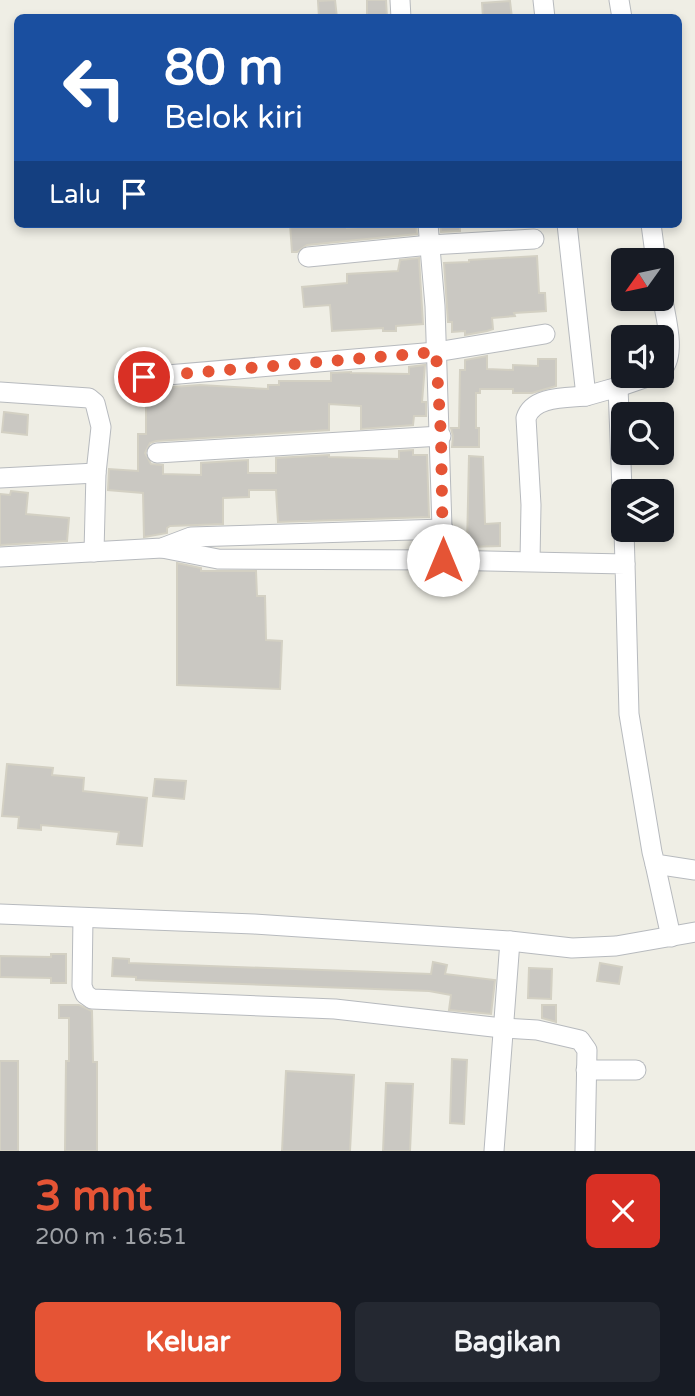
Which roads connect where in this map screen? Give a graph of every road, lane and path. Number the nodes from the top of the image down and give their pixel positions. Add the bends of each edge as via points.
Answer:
1 (428, 228) edge
2 (567, 228) edge
3 (652, 228) edge
4 (534, 239) dead end
5 (430, 245) junction
6 (654, 248) edge
7 (308, 257) dead end
8 (545, 334) dead end
9 (436, 352) junction
10 (144, 377) dead end
11 (614, 388) edge
12 (618, 388) edge
13 (0, 392) edge
14 (586, 396) junction
15 (441, 436) junction
16 (157, 453) dead end
17 (96, 473) junction
18 (0, 478) edge
19 (622, 479) edge
20 (443, 529) junction
21 (624, 542) edge
22 (162, 548) junction
23 (94, 552) junction
24 (0, 557) edge
25 (443, 560) junction
26 (530, 561) junction
27 (625, 564) junction
28 (655, 863) junction
29 (695, 870) edge
30 (0, 915) edge
31 (83, 918) junction
32 (695, 932) edge
33 (671, 937) junction
34 (510, 941) junction
35 (502, 1028) junction
36 (586, 1070) junction
37 (636, 1070) dead end
38 (494, 1151) edge
39 (586, 1151) edge

1 - 5 street
2 - 14 street
3 - 6 street
4 - 5 street
5 - 7 street
5 - 9 street
8 - 9 street
9 - 10 street
9 - 15 street
11 - 14 street
12 - 19 street
13 - 17 street via 89,398 95,403 101,428
14 - 26 street via 547,401 528,411
15 - 16 street
15 - 20 street
17 - 18 street
17 - 23 street
20 - 22 street via 191,537
20 - 25 street
21 - 27 street
22 - 23 street
22 - 25 street via 218,559
23 - 24 street
25 - 26 street
26 - 27 street
27 - 28 street via 629,714
28 - 29 street
28 - 33 street
30 - 31 street
31 - 34 street
31 - 35 street via 82,986 92,999 335,1009
32 - 33 street
33 - 34 street via 572,948
34 - 35 street
35 - 36 street via 580,1040 587,1050
35 - 38 street
36 - 37 street
36 - 39 street

